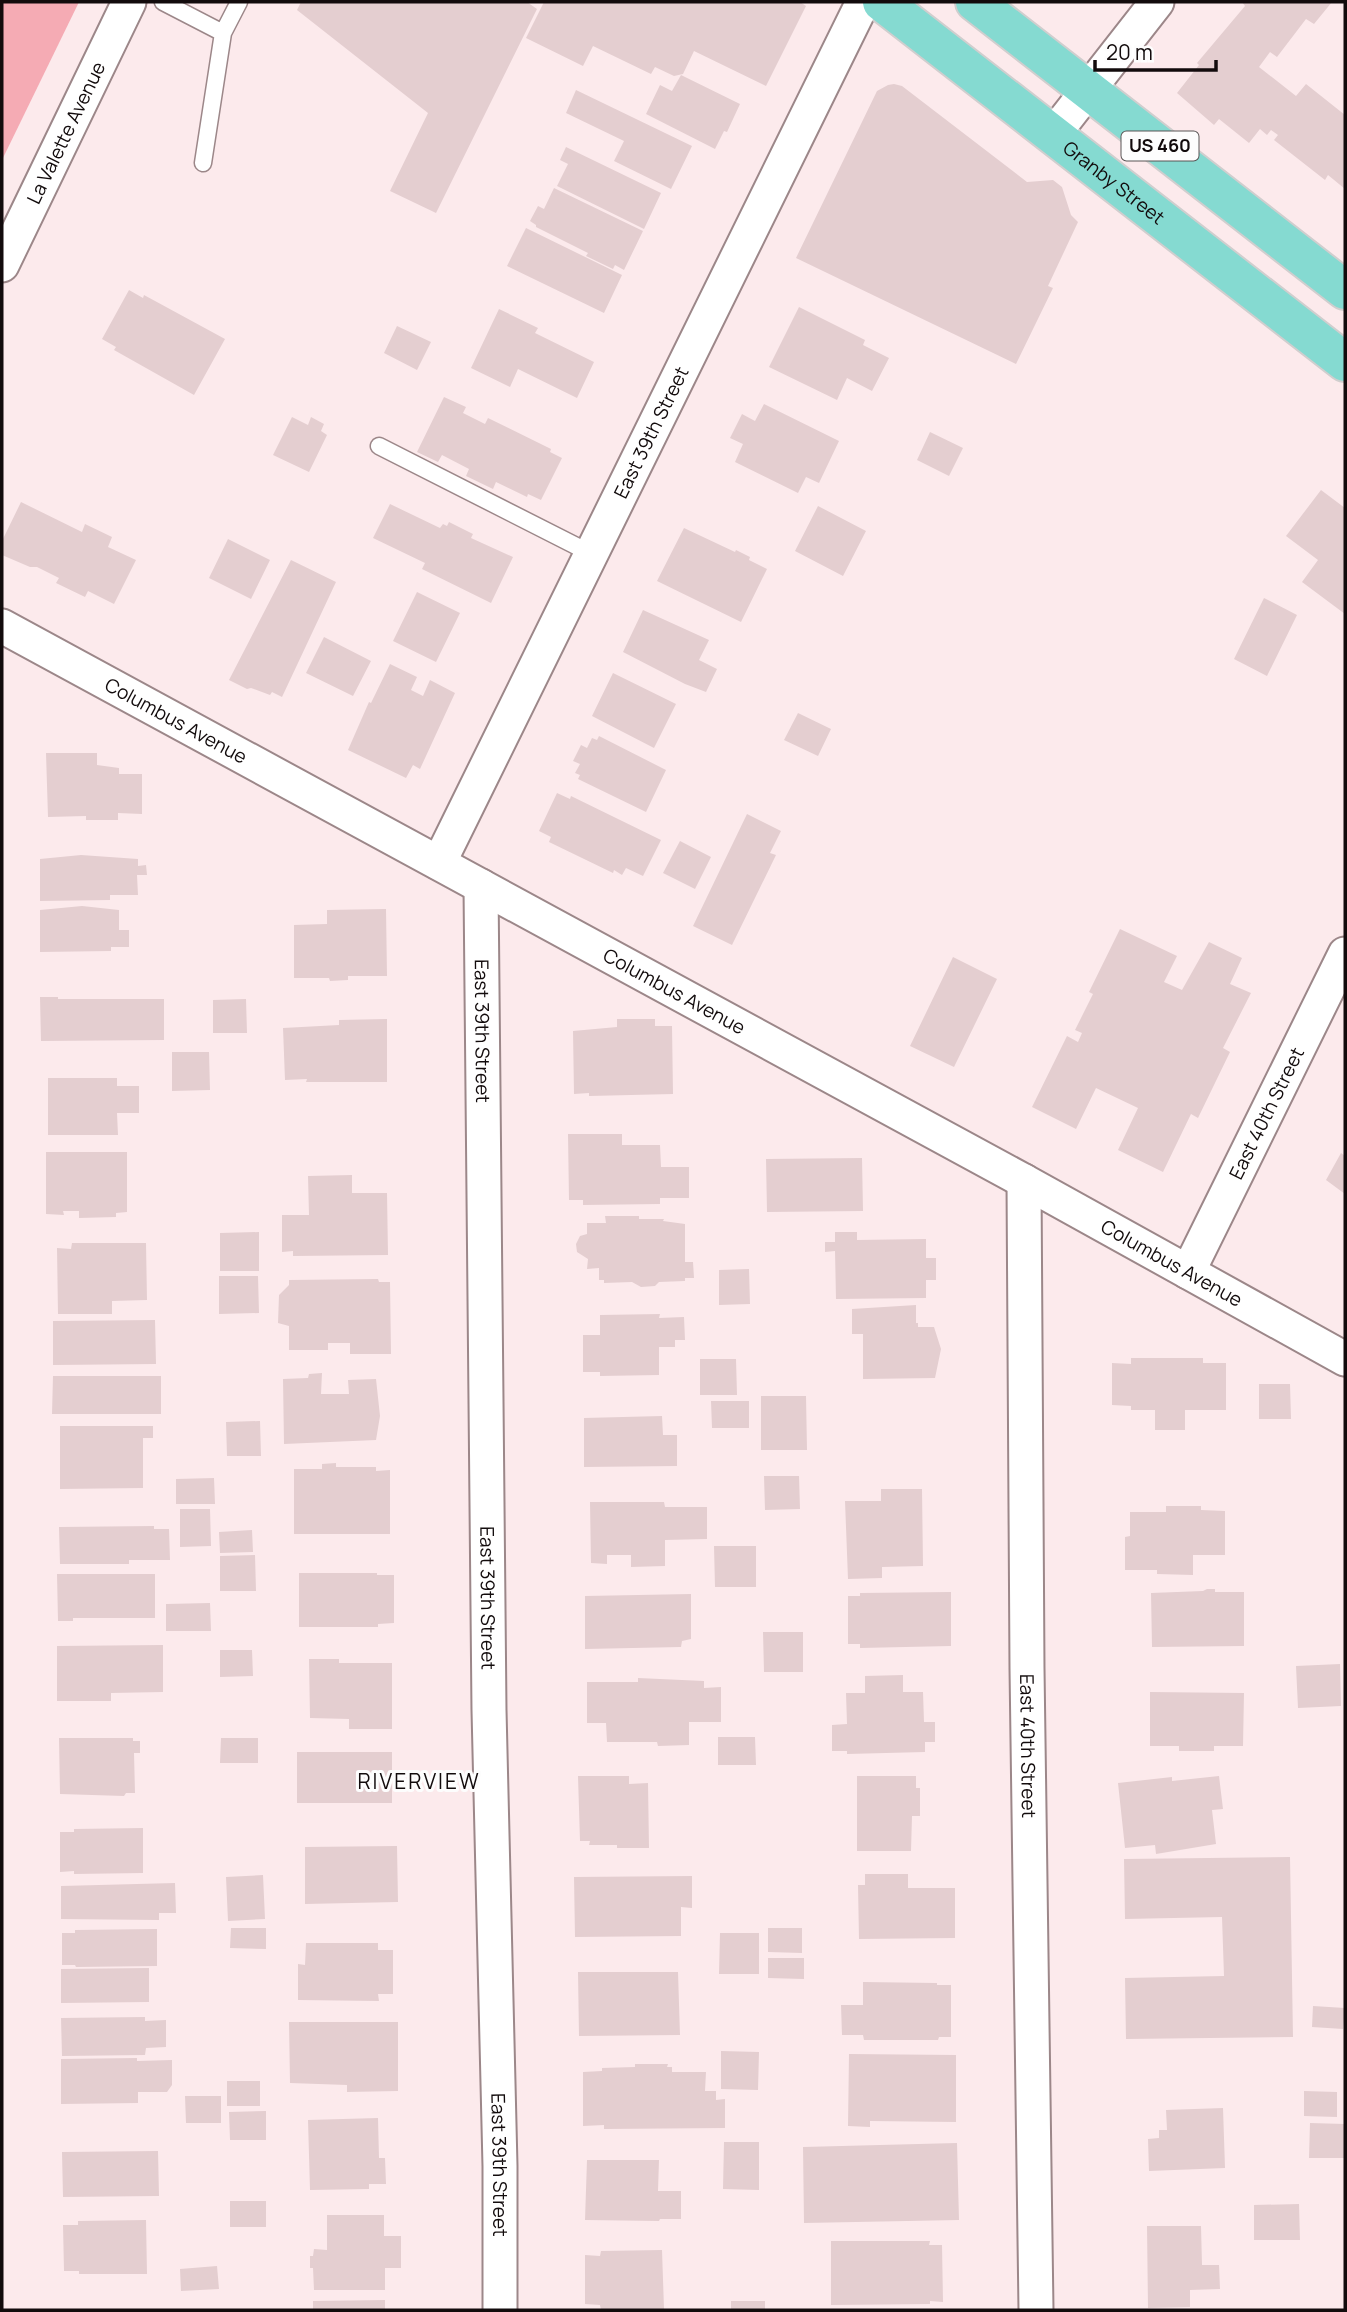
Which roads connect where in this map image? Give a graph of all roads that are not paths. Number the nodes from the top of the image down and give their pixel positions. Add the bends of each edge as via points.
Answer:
1 (129, 2) edge
2 (163, 2) edge
3 (239, 2) edge
4 (863, 2) edge
5 (882, 2) edge
6 (975, 2) edge
7 (1157, 2) edge
8 (223, 33) junction
9 (1088, 90) junction
10 (1053, 135) junction
11 (203, 163) dead end
12 (2, 265) edge
13 (1345, 290) edge
14 (1345, 362) edge
15 (379, 446) dead end
16 (592, 554) junction
17 (2, 626) edge
18 (439, 863) junction
19 (481, 886) junction
20 (1345, 954) edge
21 (1024, 1181) junction
22 (1188, 1272) junction
23 (1345, 1359) edge
24 (500, 2310) edge
25 (1036, 2310) edge

1 - 12 street, La Valette Avenue
2 - 8 lane
3 - 8 lane
4 - 16 street, East 39th Street
5 - 10 main road, Granby Street / US 460
6 - 9 main road, US 460
7 - 9 street
8 - 11 lane
9 - 10 street
9 - 13 main road, US 460
10 - 14 main road, Granby Street / US 460
15 - 16 lane
16 - 18 street, East 39th Street
17 - 18 street, Columbus Avenue
18 - 19 street, Columbus Avenue
19 - 21 street, Columbus Avenue
19 - 24 street, East 39th Street
20 - 22 street, East 40th Street
21 - 22 street, Columbus Avenue
21 - 25 street, East 40th Street
22 - 23 street, Columbus Avenue

